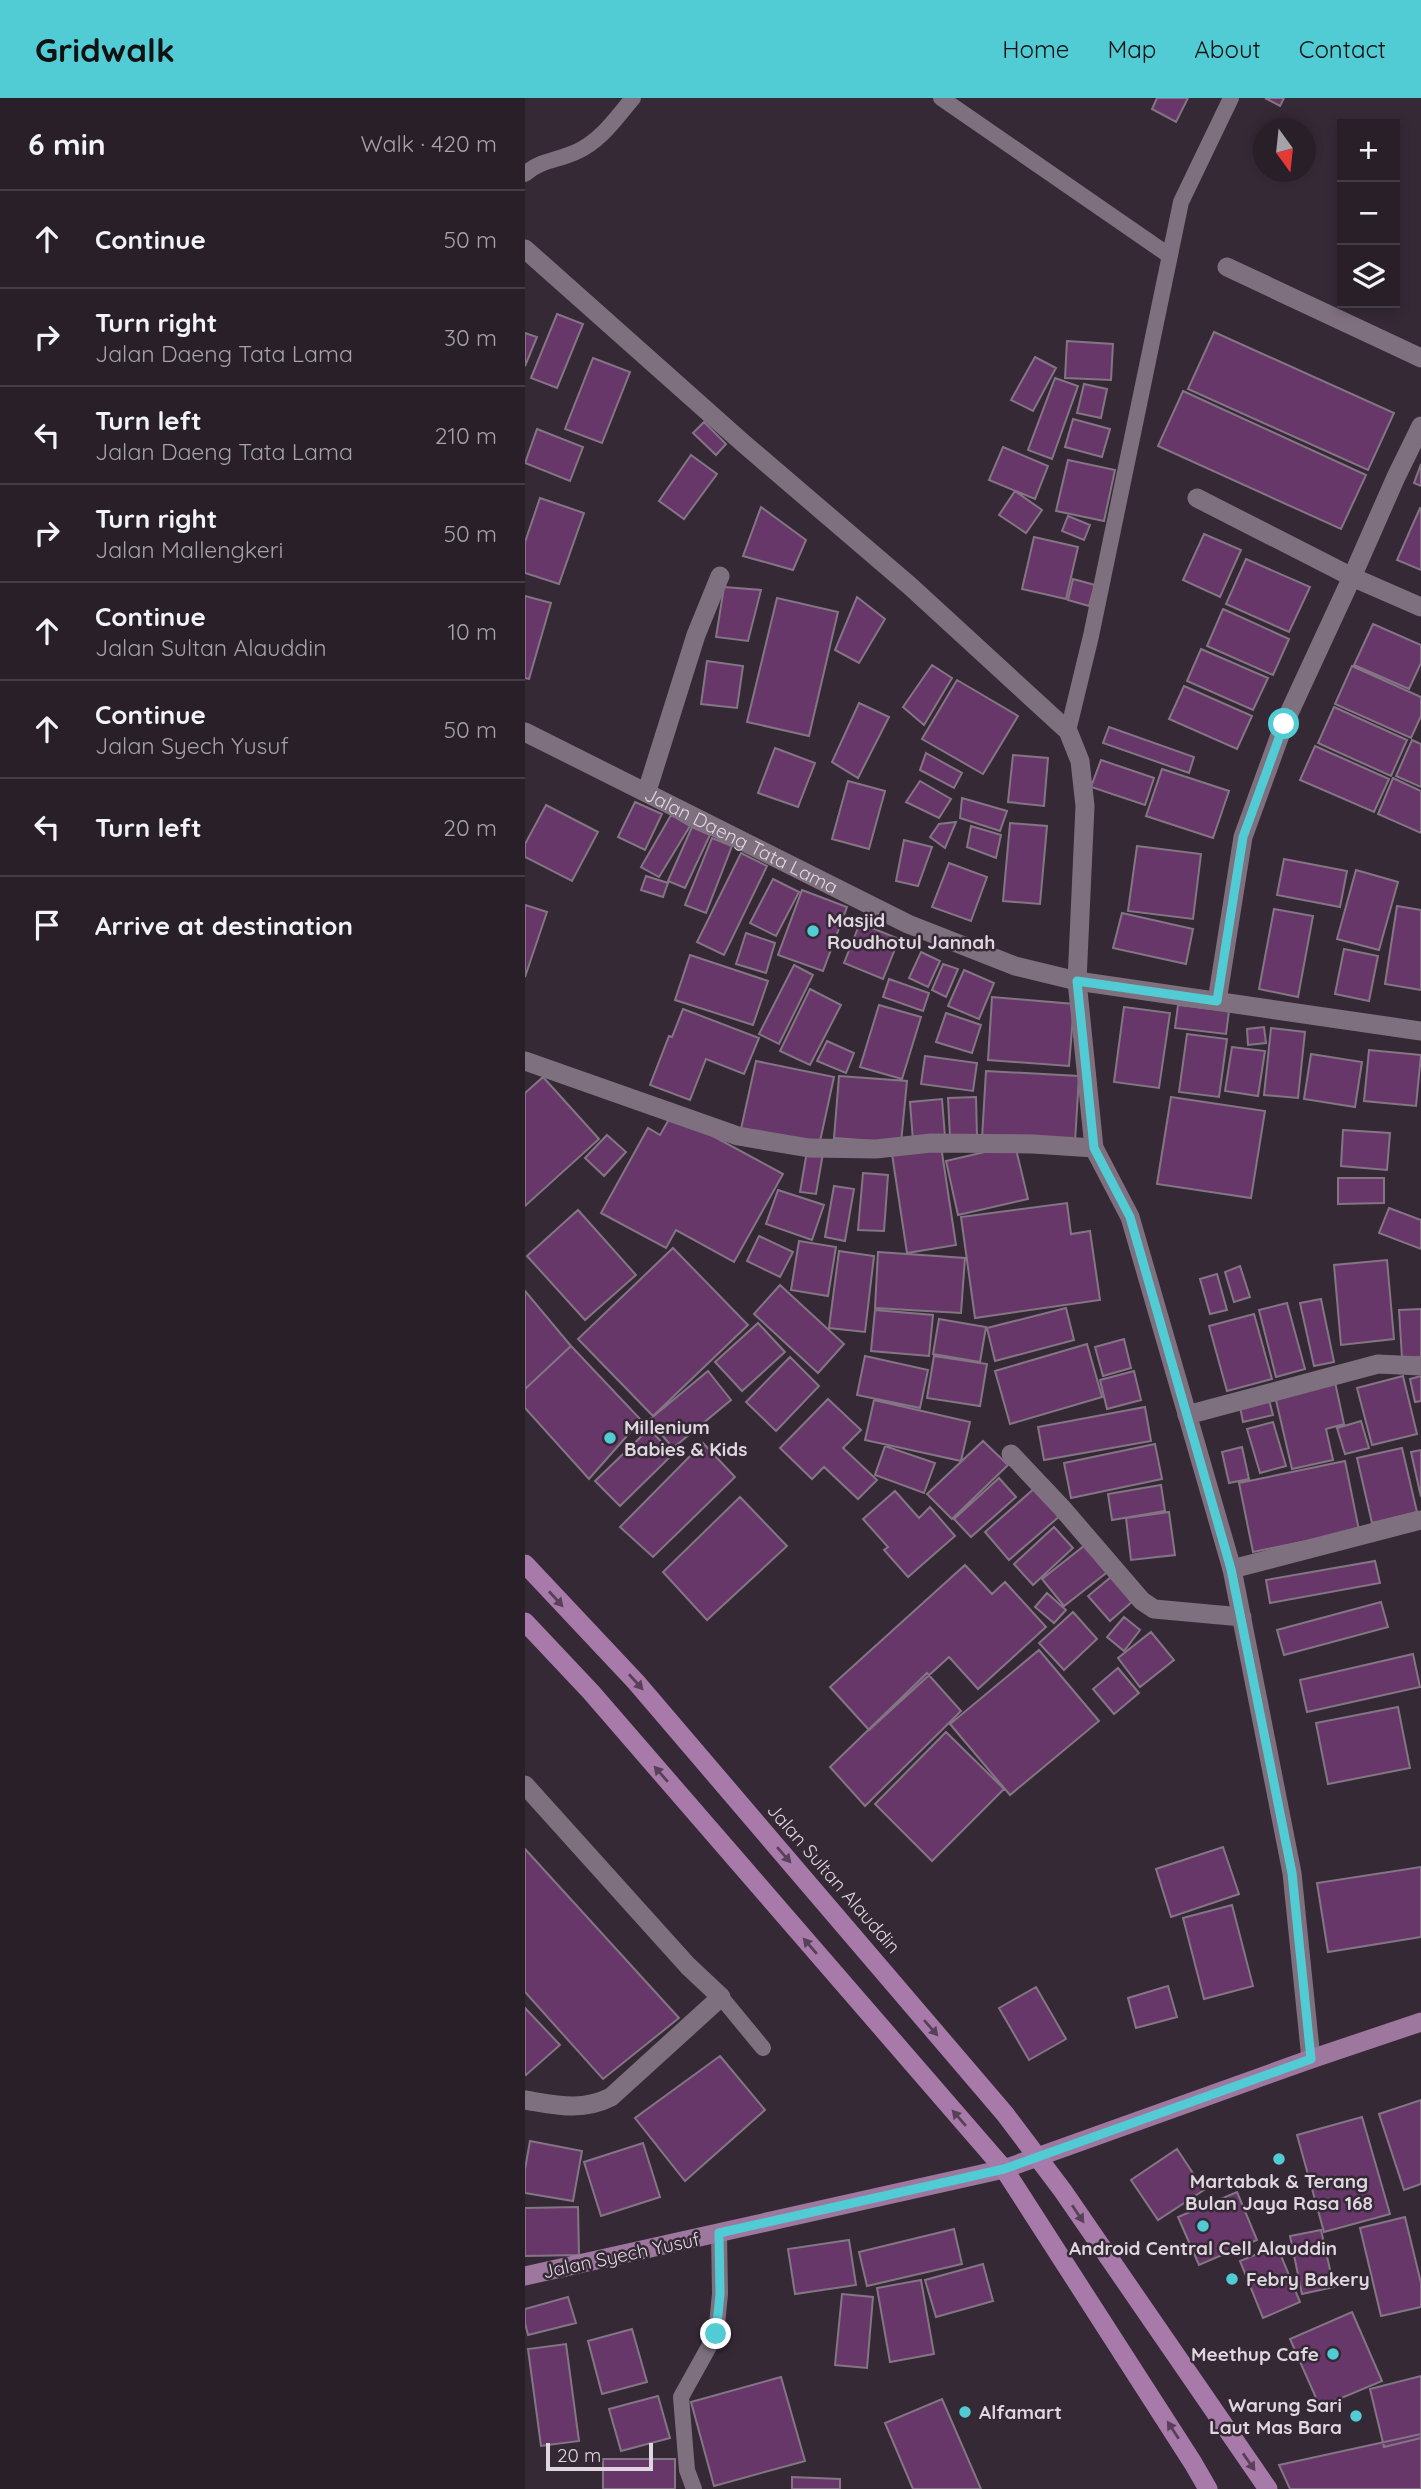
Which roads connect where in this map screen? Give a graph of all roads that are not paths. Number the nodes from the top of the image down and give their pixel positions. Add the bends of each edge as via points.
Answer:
1 (633, 98) edge
2 (941, 98) edge
3 (1231, 98) edge
4 (525, 174) edge
5 (525, 249) edge
6 (1170, 256) junction
7 (1227, 267) dead end
8 (1421, 358) edge
9 (1421, 426) edge
10 (1197, 498) dead end
11 (720, 576) dead end
12 (1352, 577) junction
13 (1421, 607) edge
14 (525, 732) edge
15 (1068, 732) junction
16 (647, 791) junction
17 (1077, 981) junction
18 (1217, 1001) junction
19 (1421, 1031) edge
20 (525, 1061) edge
21 (1094, 1148) junction
22 (1421, 1366) edge
23 (1187, 1415) junction
24 (1010, 1454) dead end
25 (1421, 1520) edge
26 (525, 1564) edge
27 (1231, 1569) junction
28 (1242, 1617) junction
29 (525, 1622) edge
30 (525, 1785) edge
31 (721, 1997) junction
32 (1421, 2022) edge
33 (763, 2048) dead end
34 (1311, 2059) junction
35 (525, 2100) edge
36 (1046, 2156) junction
37 (1004, 2169) junction
38 (719, 2233) junction
39 (525, 2276) edge
40 (694, 2489) edge
41 (1208, 2489) edge
42 (1268, 2489) edge

1 - 4 lane via 597,140
2 - 6 lane
3 - 6 lane via 1181,202
5 - 15 street via 910,586
6 - 15 lane
7 - 8 street
9 - 12 street
10 - 12 street
11 - 16 street
12 - 13 street
12 - 18 street via 1284,724 1243,837
14 - 16 street, Jalan Daeng Tata Lama
15 - 17 street via 1080,761 1084,806
16 - 17 street, Jalan Daeng Tata Lama via 908,924 1014,967
17 - 18 street, Jalan Daeng Tata Lama
17 - 21 street
18 - 19 street, Jalan Daeng Tata Lama
20 - 21 street via 738,1136 809,1148 876,1149 931,1143
21 - 23 street via 1130,1217
22 - 23 street via 1378,1364
23 - 27 street
24 - 28 street via 1142,1601 1154,1609
25 - 27 street
26 -> 36 highway, Jalan Sultan Alauddin via 645,1693
27 - 28 street
28 - 34 street via 1292,1873
37 -> 29 highway
30 - 31 street
31 - 33 lane
31 - 35 street via 611,2097 579,2107
32 - 34 main road
34 - 36 main road
36 - 37 main road
36 -> 42 highway, Jalan Sultan Alauddin
37 - 38 main road, Jalan Syech Yusuf
41 -> 37 highway
38 - 39 main road, Jalan Syech Yusuf
38 - 40 lane via 716,2334 681,2397 687,2470

